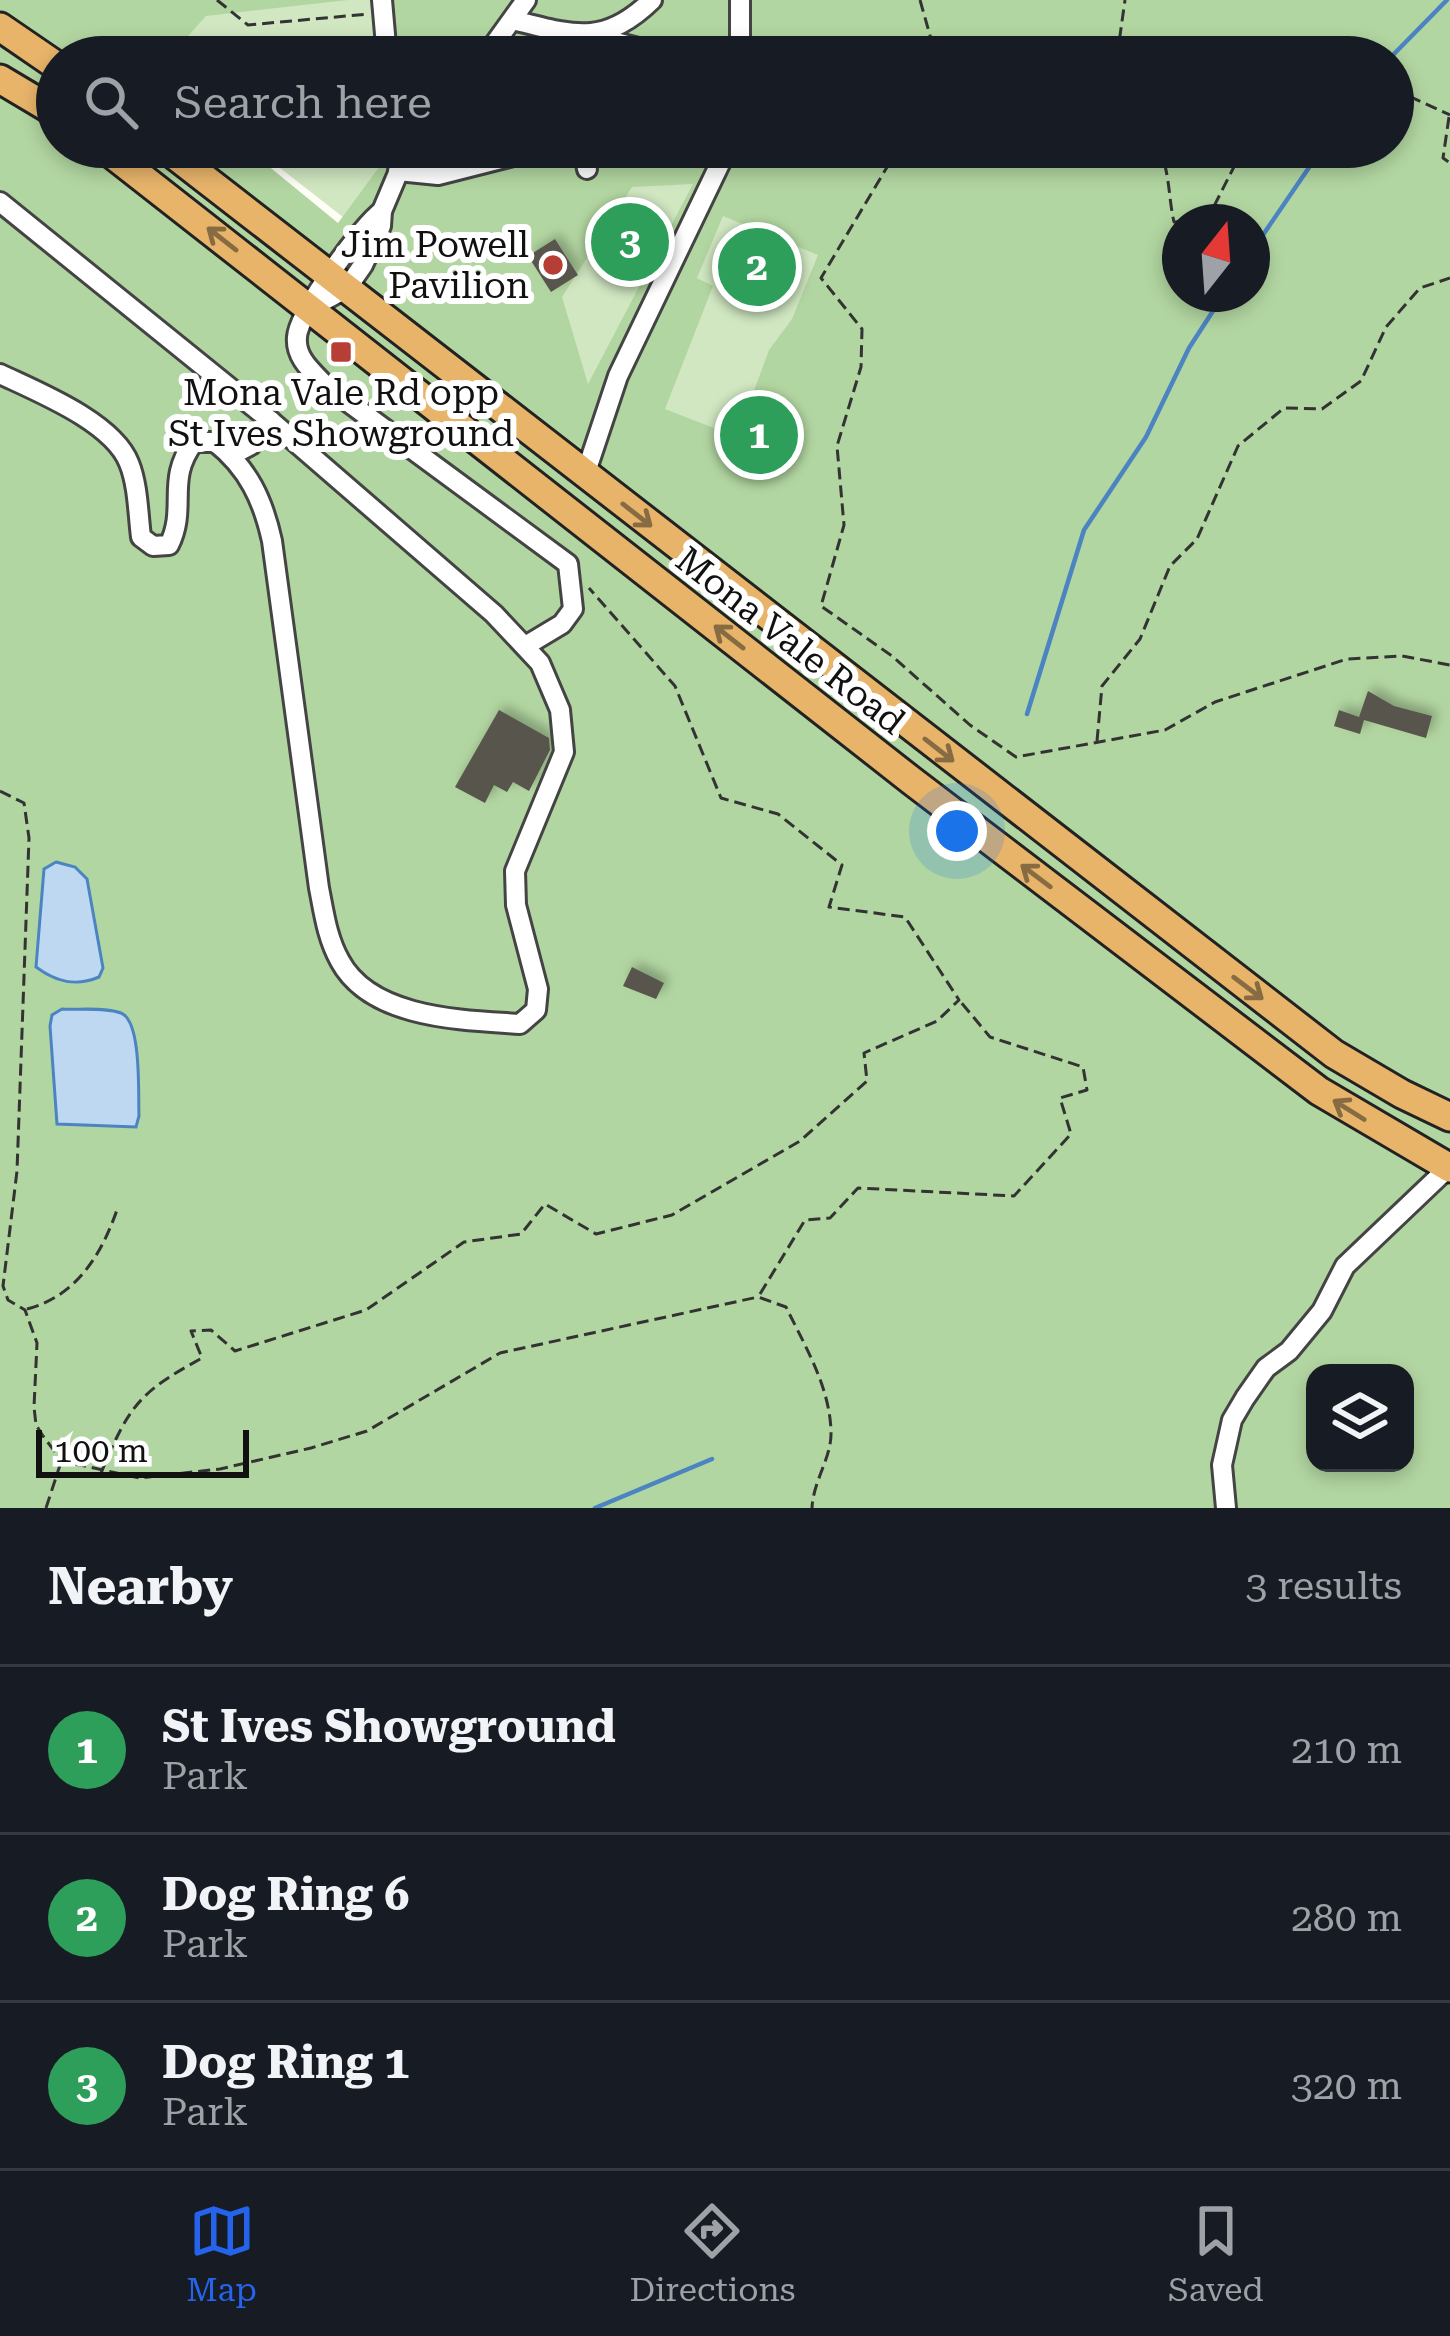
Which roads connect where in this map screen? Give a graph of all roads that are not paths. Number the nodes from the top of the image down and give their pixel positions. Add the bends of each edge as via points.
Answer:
1 (526, 0) edge
2 (652, 0) edge
3 (740, 0) edge
4 (512, 20) junction
5 (0, 27) edge
6 (500, 36) edge
7 (592, 36) joint
8 (740, 36) edge
9 (36, 52) edge
10 (0, 79) edge
11 (36, 100) edge
12 (130, 168) edge
13 (191, 168) edge
14 (470, 168) edge
15 (718, 168) edge
16 (398, 170) joint
17 (0, 202) edge
18 (338, 281) junction
19 (312, 307) junction
20 (0, 374) edge
21 (271, 421) junction
22 (232, 455) junction
23 (585, 475) junction
24 (527, 645) junction
25 (1450, 1117) edge
26 (1449, 1168) edge
27 (1226, 1508) edge

1 - 4 street
2 - 7 street
3 - 8 street
4 - 6 street
4 - 7 street
5 - 9 highway
10 - 11 highway
19 -> 12 highway, Mona Vale Road
13 - 18 highway, Mona Vale Road
14 - 16 street via 438,175
15 - 23 street via 618,376
16 - 18 street
17 - 21 street
18 - 19 street
18 - 23 highway, Mona Vale Road
19 - 24 street via 296,341 325,385 568,564 573,608
26 -> 19 highway, Mona Vale Road via 1319,1091
20 - 22 street via 112,437 129,460 142,537 153,546 169,545 175,534 179,462 194,442 215,442
21 - 22 street
21 - 24 street
22 - 24 street via 264,505 272,541 327,931 341,965 373,995 418,1011 520,1024 536,1010 515,871 564,752 564,731 554,691
23 -> 25 highway, Mona Vale Road via 1334,1054
26 - 27 street via 1346,1266 1322,1311 1244,1398 1222,1465

